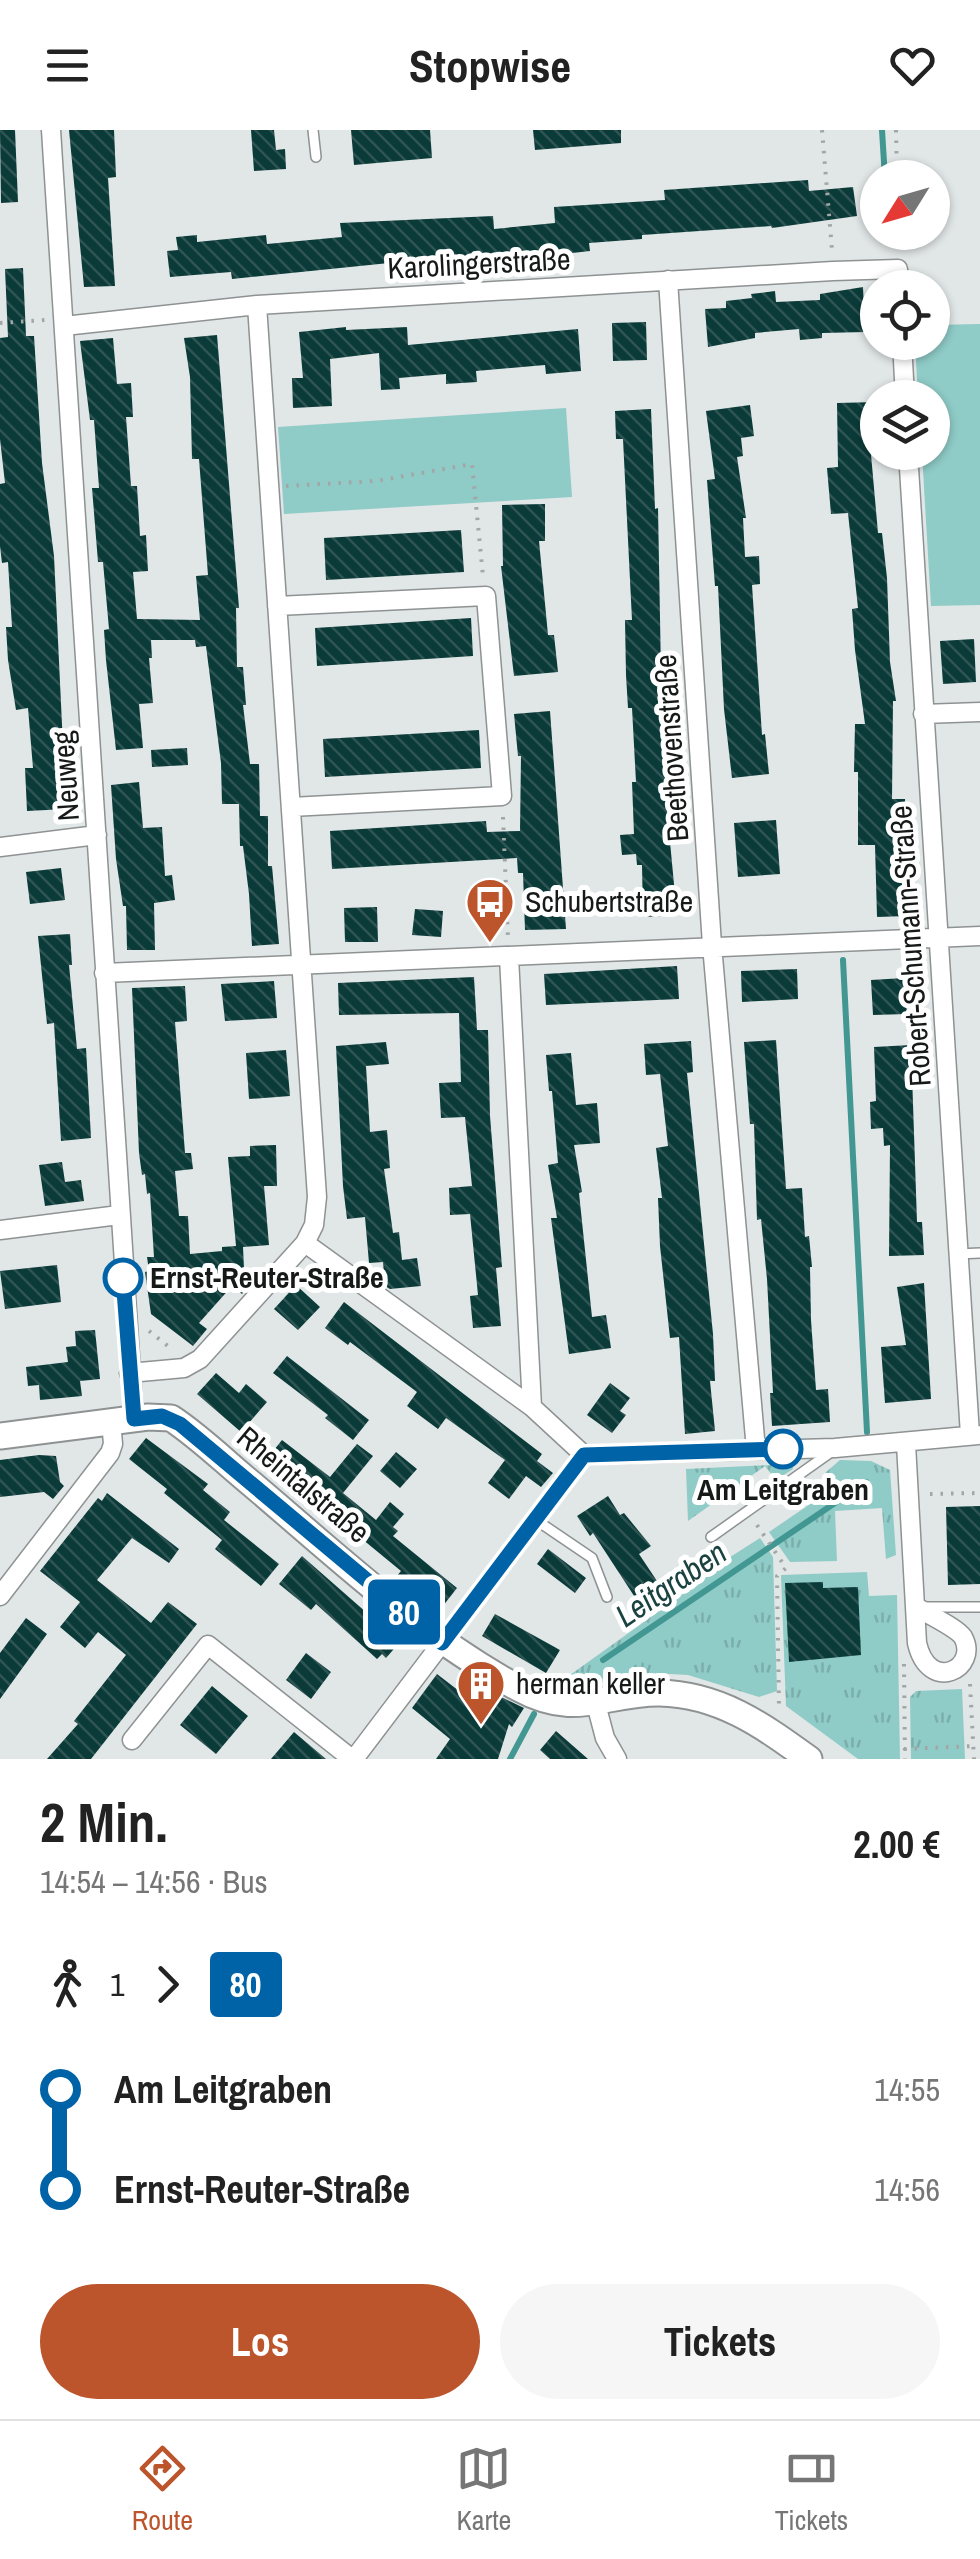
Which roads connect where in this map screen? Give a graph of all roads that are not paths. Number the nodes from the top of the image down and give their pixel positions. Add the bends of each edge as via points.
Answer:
1 (51, 130) edge
2 (314, 130) edge
3 (316, 157) dead end
4 (860, 278) edge
5 (668, 280) junction
6 (257, 305) junction
7 (56, 323) junction
8 (909, 470) edge
9 (277, 606) junction
10 (980, 712) edge
11 (923, 714) junction
12 (292, 807) junction
13 (97, 834) junction
14 (0, 848) edge
15 (980, 936) edge
16 (938, 938) junction
17 (712, 945) junction
18 (510, 957) junction
19 (300, 964) junction
20 (104, 973) junction
21 (118, 1215) junction
22 (0, 1230) edge
23 (305, 1242) junction
24 (980, 1253) edge
25 (958, 1254) junction
26 (129, 1373) junction
27 (532, 1407) junction
28 (122, 1420) junction
29 (975, 1435) edge
30 (0, 1436) edge
31 (906, 1444) junction
32 (835, 1448) junction
33 (756, 1450) junction
34 (584, 1455) junction
35 (536, 1520) junction
36 (710, 1537) dead end
37 (0, 1596) edge
38 (608, 1597) dead end
39 (917, 1606) junction
40 (980, 1607) edge
41 (442, 1643) junction
42 (596, 1704) junction
43 (132, 1740) dead end
44 (353, 1759) edge
45 (617, 1759) edge
46 (809, 1759) edge

1 - 7 street, Neuweg
2 - 3 lane
4 - 5 street, Karolingerstraße
5 - 6 street, Karolingerstraße
5 - 17 street, Beethovenstraße
6 - 7 street, Karolingerstraße
6 - 9 street
7 - 13 street, Neuweg
8 - 11 street, Robert-Schumann-Straße
9 - 12 street
9 - 12 street via 486,596 502,796
10 - 11 street
11 - 16 street, Robert-Schumann-Straße
12 - 19 street
13 - 14 street
13 - 20 street, Neuweg
15 - 16 street
16 - 17 street
16 - 25 street, Robert-Schumann-Straße
17 - 18 street
17 - 33 street, Beethovenstraße
18 - 19 street
18 - 27 street
19 - 20 street
19 - 23 street via 317,1197
20 - 21 street, Neuweg
21 - 22 street
21 - 26 street, Neuweg
23 - 26 street via 192,1366
23 - 27 street
24 - 25 lane
25 - 29 street, Robert-Schumann-Straße
26 - 28 street, Neuweg
27 - 34 street
28 - 30 street, Rheintalstraße
28 - 37 street via 110,1453
28 - 41 street, Rheintalstraße via 162,1416 180,1424
29 - 31 street
31 - 32 street
31 - 39 street
32 - 33 street
32 - 36 lane
33 - 34 street
34 - 35 street
35 - 38 lane via 592,1558
35 - 41 street
39 - 39 street via 916,1643 924,1662 945,1674 958,1668 965,1660 964,1639
39 - 40 lane
41 - 42 street, Rheintalstraße via 538,1698
41 - 44 street
42 - 45 street
42 - 46 street, Rheintalstraße via 640,1694 698,1697 736,1711
43 - 44 street via 208,1646

